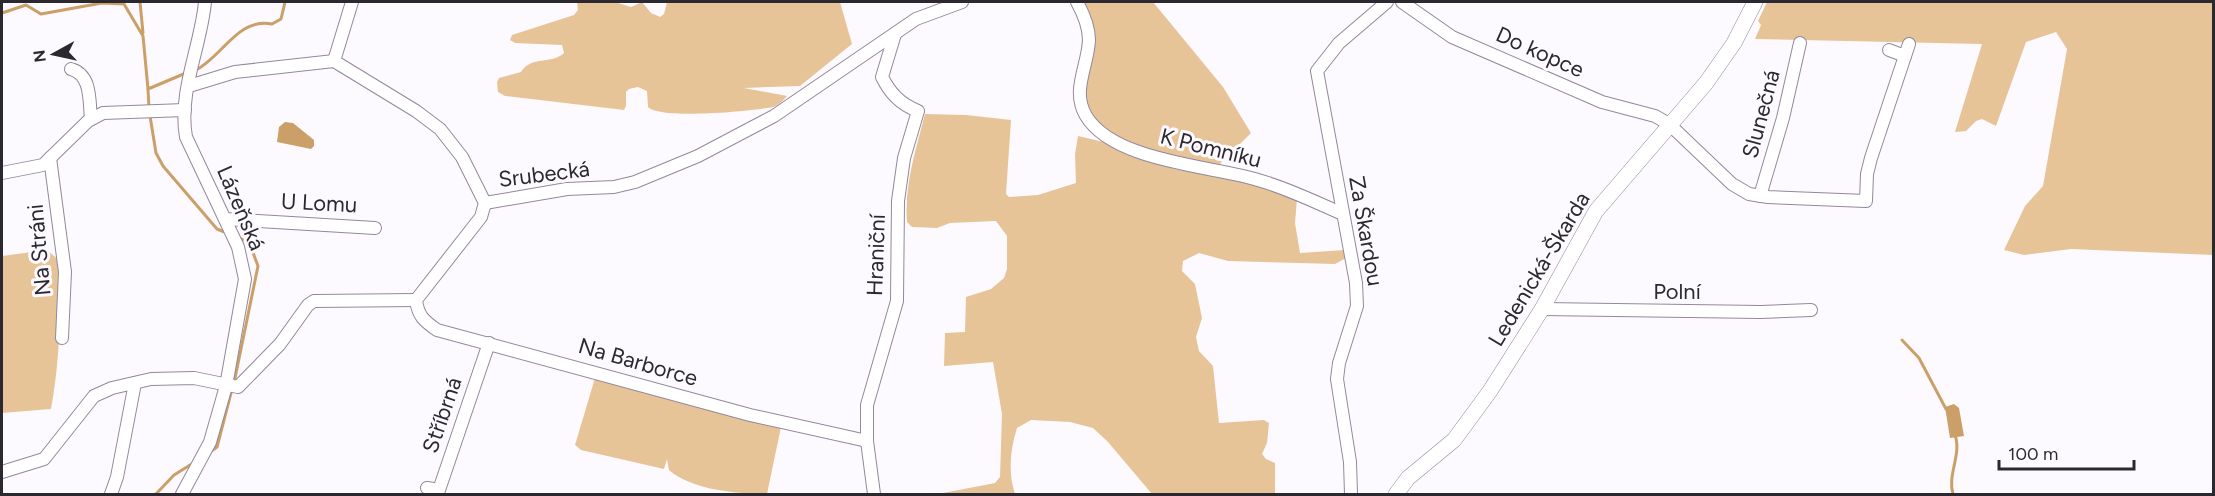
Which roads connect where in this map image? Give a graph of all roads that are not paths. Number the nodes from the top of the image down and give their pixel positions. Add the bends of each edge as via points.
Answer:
1 (205, 2) edge
2 (352, 2) edge
3 (962, 2) edge
4 (1077, 2) edge
5 (1387, 2) edge
6 (1402, 2) edge
7 (1755, 2) edge
8 (930, 6) edge
9 (895, 34) junction
10 (1800, 43) dead end
11 (1889, 50) dead end
12 (334, 61) junction
13 (71, 69) dead end
14 (189, 84) junction
15 (185, 110) junction
16 (91, 119) junction
17 (1669, 124) junction
18 (50, 158) junction
19 (2, 173) edge
20 (1760, 196) junction
21 (485, 203) junction
22 (1343, 214) junction
23 (227, 223) junction
24 (375, 228) dead end
25 (416, 300) junction
26 (1542, 309) junction
27 (1812, 310) dead end
28 (62, 338) dead end
29 (489, 343) junction
30 (135, 383) junction
31 (231, 386) junction
32 (867, 441) junction
33 (2, 474) edge
34 (428, 488) dead end
35 (111, 495) edge
36 (182, 495) edge
37 (874, 495) edge
38 (1351, 495) edge
39 (1396, 495) edge

1 - 14 street, Lázeňská
2 - 12 street
3 - 8 street, Srubecká
4 - 22 street, K Pomníku via 1089,40 1081,73 1081,105 1087,117 1105,134 1132,149 1175,164 1257,179
5 - 22 street, Za Škardou via 1339,43 1317,71
6 - 17 street, Do kopce via 1452,37 1602,102
7 - 17 main road, Ledenická-Škarda via 1725,57
8 - 9 street, Srubecká
9 - 21 street, Srubecká via 774,116 698,156 614,187 567,189
9 - 32 street, Hraniční via 882,76 889,91 918,111 904,158 898,201 897,300 870,390
10 - 20 street, Slunečná
11 - 20 street, Slunečná via 1907,50 1869,166 1866,207
12 - 14 street via 235,72
12 - 21 street, Srubecká via 440,129 462,157
13 - 16 street via 78,71 88,85
14 - 15 street, Lázeňská
15 - 16 street via 103,113
15 - 23 street, Lázeňská via 186,137
16 - 18 street
17 - 20 street, Slunečná via 1732,184
17 - 26 main road, Ledenická-Škarda via 1596,211
18 - 19 street via 43,165
18 - 28 street, Na Stráni via 65,272
21 - 25 street via 480,217
22 - 38 street, Za Škardou via 1357,306 1337,379
23 - 24 street, U Lomu
23 - 31 street, Lázeňská via 238,247 245,279
25 - 29 street, Na Barborce via 423,321 437,330
25 - 31 street via 310,303 280,344
26 - 27 street, Polní
26 - 39 main road, Ledenická-Škarda via 1454,440 1408,478
29 - 32 street, Na Barborce via 750,415
29 - 34 street, Stříbrná via 439,490
30 - 31 street via 194,378
30 - 33 street via 94,396 44,459
30 - 35 street
31 - 36 street, Lázeňská via 210,442
32 - 37 street, Hraniční

